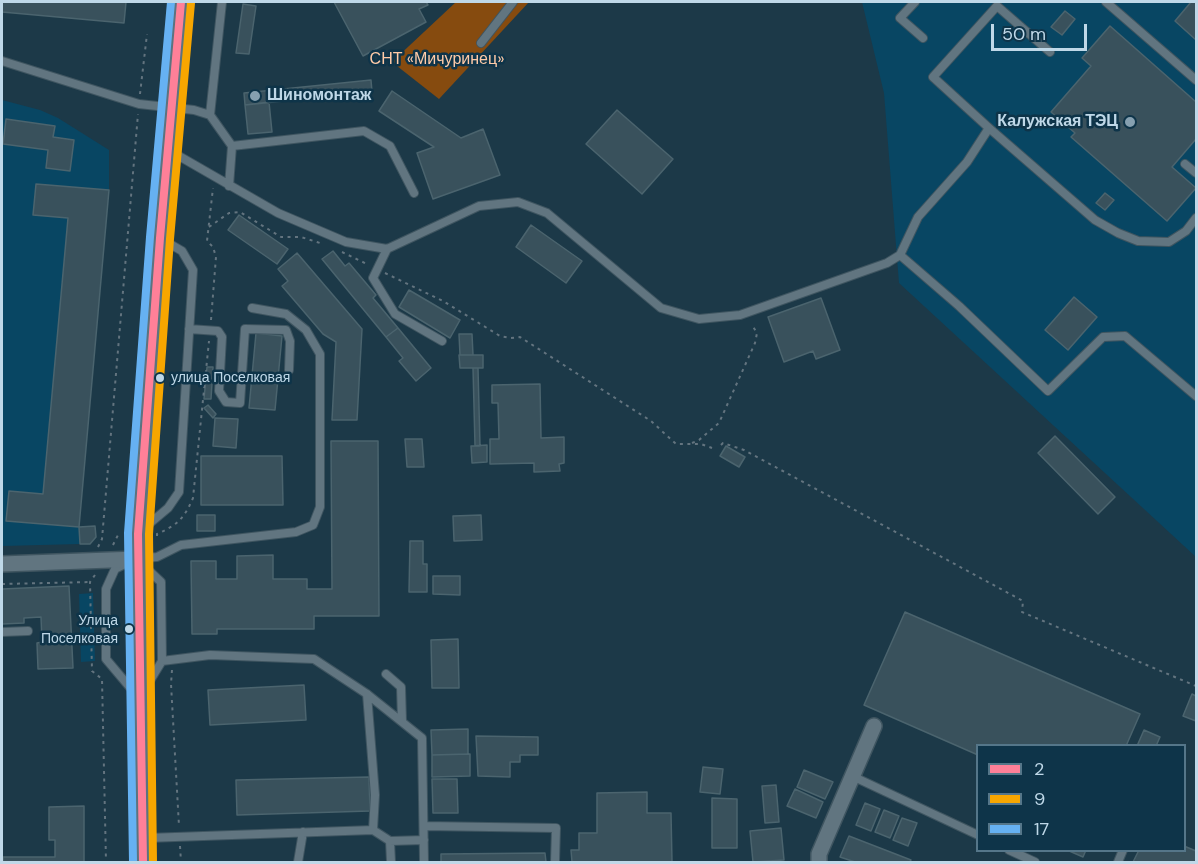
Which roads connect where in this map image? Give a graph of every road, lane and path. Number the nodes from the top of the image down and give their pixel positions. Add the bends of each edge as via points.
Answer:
1 (181, 2) edge
2 (222, 2) edge
3 (513, 2) edge
4 (915, 2) edge
5 (1106, 2) edge
6 (147, 34) dead end
7 (923, 38) dead end
8 (481, 43) dead end
9 (1050, 52) dead end
10 (2, 61) edge
11 (1197, 80) edge
12 (139, 104) junction
13 (172, 108) junction
14 (210, 116) junction
15 (989, 128) junction
16 (232, 146) junction
17 (168, 149) junction
18 (1185, 164) dead end
19 (1197, 173) edge
20 (215, 176) junction
21 (229, 186) junction
22 (414, 193) dead end
23 (1197, 218) edge
24 (209, 227) junction
25 (160, 238) junction
26 (207, 241) dead end
27 (322, 244) dead end
28 (333, 248) dead end
29 (387, 249) junction
30 (900, 255) junction
31 (378, 270) junction
32 (252, 308) dead end
33 (752, 325) dead end
34 (189, 329) junction
35 (442, 341) dead end
36 (289, 370) dead end
37 (1197, 396) edge
38 (688, 445) junction
39 (722, 445) dead end
40 (712, 448) dead end
41 (138, 534) junction
42 (137, 559) junction
43 (98, 561) junction
44 (2, 564) edge
45 (90, 582) junction
46 (2, 584) edge
47 (28, 631) dead end
48 (2, 632) edge
49 (162, 661) junction
50 (386, 674) dead end
51 (1197, 686) edge
52 (367, 694) junction
53 (140, 699) junction
54 (402, 721) junction
55 (874, 726) dead end
56 (852, 776) junction
57 (424, 826) junction
58 (373, 830) junction
59 (303, 832) junction
60 (976, 834) edge
61 (142, 838) junction
62 (424, 840) junction
63 (390, 841) junction
64 (1014, 852) edge
65 (106, 862) edge
66 (143, 862) edge
67 (298, 862) edge
68 (391, 862) edge
69 (424, 862) edge
70 (555, 862) edge
71 (819, 862) edge
72 (1035, 862) edge

1 - 13 main road
2 - 14 lane
3 - 8 lane
4 - 7 lane via 900,18
5 - 11 lane
6 - 12 path
9 - 15 lane via 997,6 933,77
10 - 12 lane
12 - 13 lane
12 - 43 path
13 - 14 lane
13 - 17 main road
14 - 16 lane
15 - 23 lane via 1095,220 1118,233 1138,241 1168,242 1186,231
15 - 30 lane via 966,162 918,217
16 - 21 lane
16 - 22 lane via 364,131 390,146
17 - 20 lane
17 - 25 main road
18 - 19 lane
20 - 21 lane
20 - 24 path
21 - 29 lane via 278,213 346,242
24 - 26 path
24 - 27 path via 229,213 240,212 281,237 301,237
25 - 34 lane via 182,251 193,270
25 - 41 main road
28 - 31 path
29 - 30 lane via 479,206 518,202 547,213 661,308 699,319 740,315
29 - 31 lane
30 - 37 lane via 1048,391 1103,338 1125,336
31 - 35 lane via 373,278 395,314
31 - 38 path via 443,301 500,336 520,337 651,421 676,444
32 - 42 lane via 286,314 306,330 320,354 320,507 313,525 296,532 181,545 157,557
33 - 38 path via 757,333 755,343 719,423
34 - 36 lane via 218,331 222,337 219,391 226,402 240,404 245,328 286,330 290,341
34 - 41 lane via 179,492 168,508
38 - 40 path
39 - 51 path via 744,450 1023,601 1022,612
41 - 42 main road
42 - 43 street
42 - 49 lane via 161,582
42 - 53 main road
42 - 53 lane via 115,569 106,589 105,627 106,659
43 - 44 street
43 - 45 path via 98,572
45 - 46 path
45 - 65 path via 92,671 102,679
47 - 48 lane
49 - 52 lane via 210,656 314,659
49 - 53 lane
50 - 54 lane via 401,687
52 - 54 lane
52 - 58 lane via 375,795
53 - 61 main road
54 - 57 lane via 422,738
55 - 56 street
56 - 60 lane
56 - 71 street
57 - 62 lane
57 - 70 lane via 556,828
58 - 59 lane
58 - 63 lane
59 - 61 lane
59 - 67 lane
61 - 66 main road
62 - 63 lane
62 - 69 lane
63 - 68 lane
64 - 72 lane

